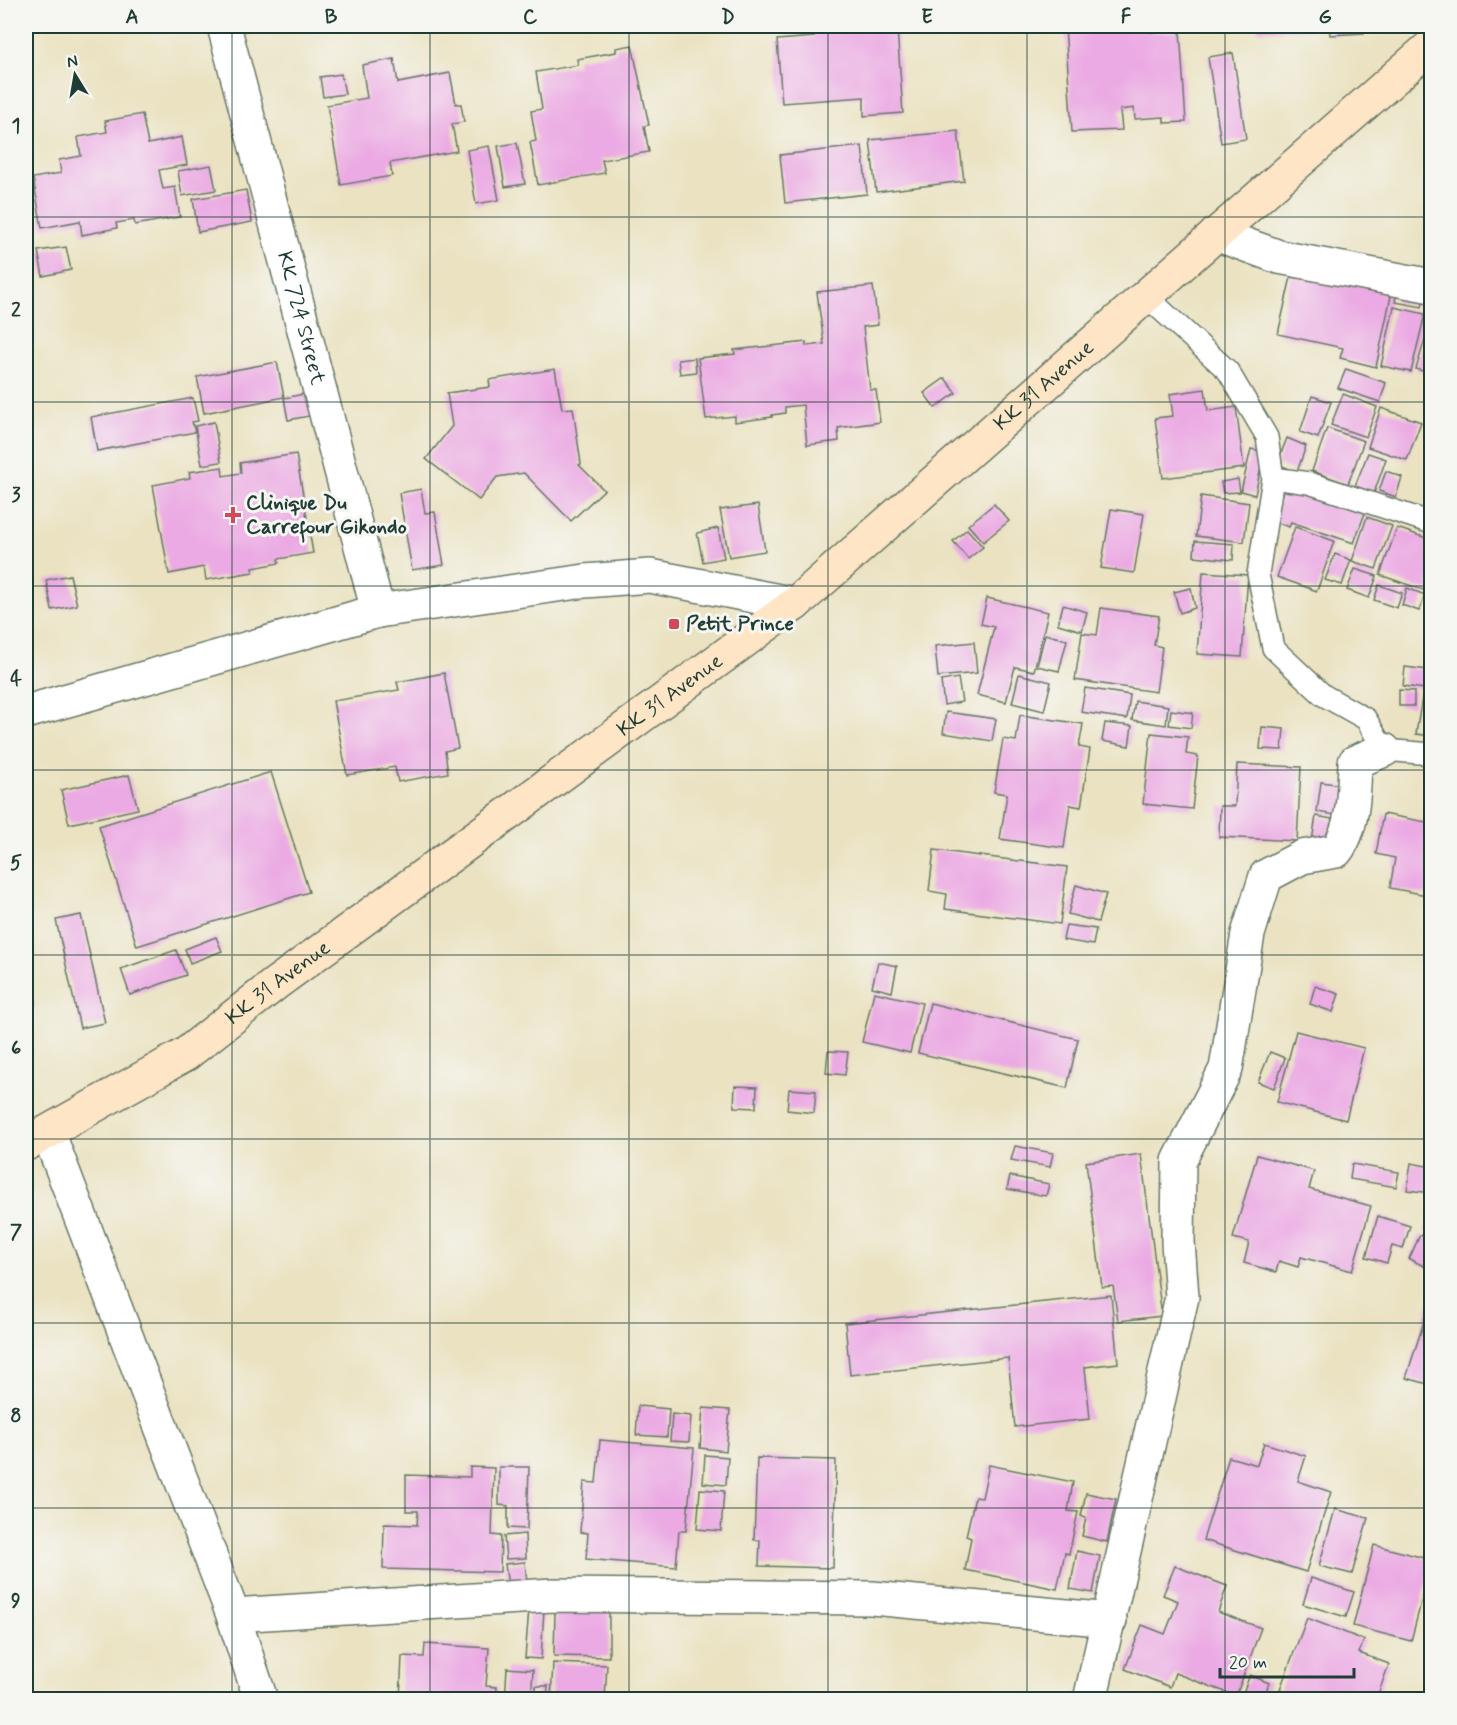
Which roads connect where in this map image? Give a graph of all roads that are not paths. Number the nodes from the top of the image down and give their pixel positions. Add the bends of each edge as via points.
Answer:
1 (224, 26) edge
2 (1431, 45) edge
3 (1216, 234) junction
4 (1431, 286) edge
5 (1145, 296) junction
6 (1273, 478) junction
7 (1431, 524) edge
8 (795, 604) junction
9 (378, 610) junction
10 (26, 712) edge
11 (1384, 750) junction
12 (1431, 754) edge
13 (37, 1138) edge
14 (233, 1615) junction
15 (1110, 1620) junction
16 (1099, 1697) edge
17 (261, 1700) edge

1 - 9 street, KK 724 Street
2 - 3 main road, KK 31 Avenue
3 - 4 street via 1279,257
3 - 5 main road, KK 31 Avenue
5 - 6 lane via 1228,371 1267,437
5 - 8 main road, KK 31 Avenue
6 - 7 lane via 1309,483
6 - 11 lane via 1258,574 1273,648 1323,695 1366,719
8 - 9 street via 650,576
8 - 13 main road, KK 31 Avenue via 275,984 186,1054
9 - 10 street
11 - 12 lane
11 - 15 street via 1356,762 1344,841 1336,851 1302,857 1266,876 1248,934 1226,1069 1179,1161 1182,1297
13 - 14 street
14 - 15 street via 552,1595 872,1598
14 - 17 street
15 - 16 street

